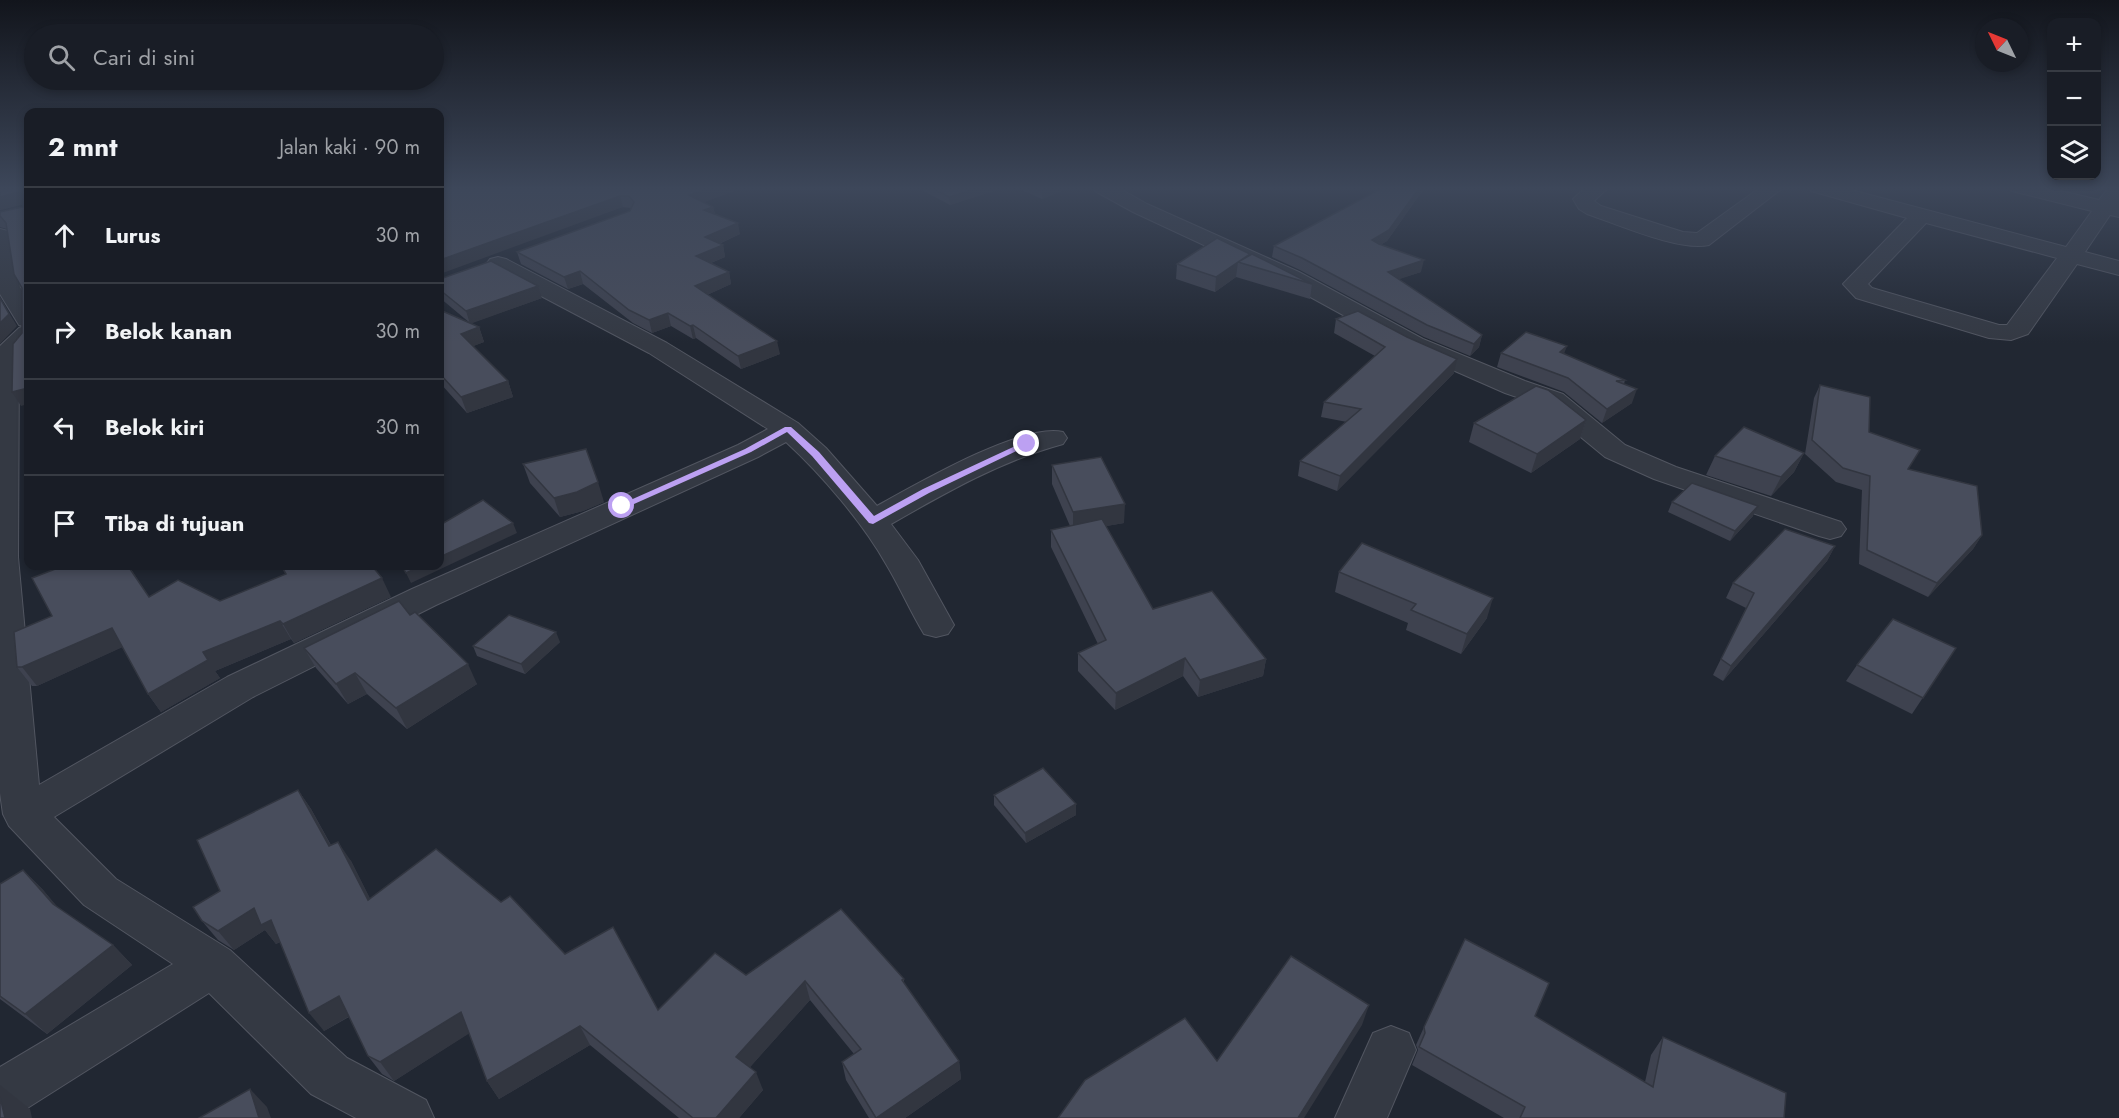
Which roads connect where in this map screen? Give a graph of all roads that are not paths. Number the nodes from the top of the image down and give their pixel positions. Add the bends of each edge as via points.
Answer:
1 (0, 239) edge
2 (1208, 239) edge
3 (1898, 239) edge
4 (2016, 239) edge
5 (2085, 239) edge
6 (2071, 254) junction
7 (499, 263) edge
8 (2119, 268) edge
9 (3, 269) edge
10 (24, 313) edge
11 (24, 336) edge
12 (788, 429) junction
13 (1053, 438) dead end
14 (16, 495) edge
15 (873, 521) junction
16 (1830, 529) dead end
17 (3, 617) edge
18 (936, 625) dead end
19 (24, 813) junction
20 (213, 965) junction
21 (1391, 1050) dead end
22 (0, 1096) edge
23 (408, 1118) edge
24 (1361, 1118) edge

1 - 9 street
2 - 16 street via 1291,277 1414,344 1553,400 1615,451 1665,473
3 - 6 street via 1855,284 1857,289 1998,333 2019,329
4 - 6 street
5 - 6 street
6 - 8 street
7 - 12 street via 658,348
9 - 10 street via 8,287
11 - 14 street via 6,356
12 - 15 street via 816,454
12 - 19 street via 424,597 240,687
13 - 15 street via 998,456
14 - 17 street via 2,556
15 - 18 street via 901,560
17 - 19 street
19 - 20 street via 100,892
20 - 22 street
20 - 23 street via 329,1076
21 - 24 street

